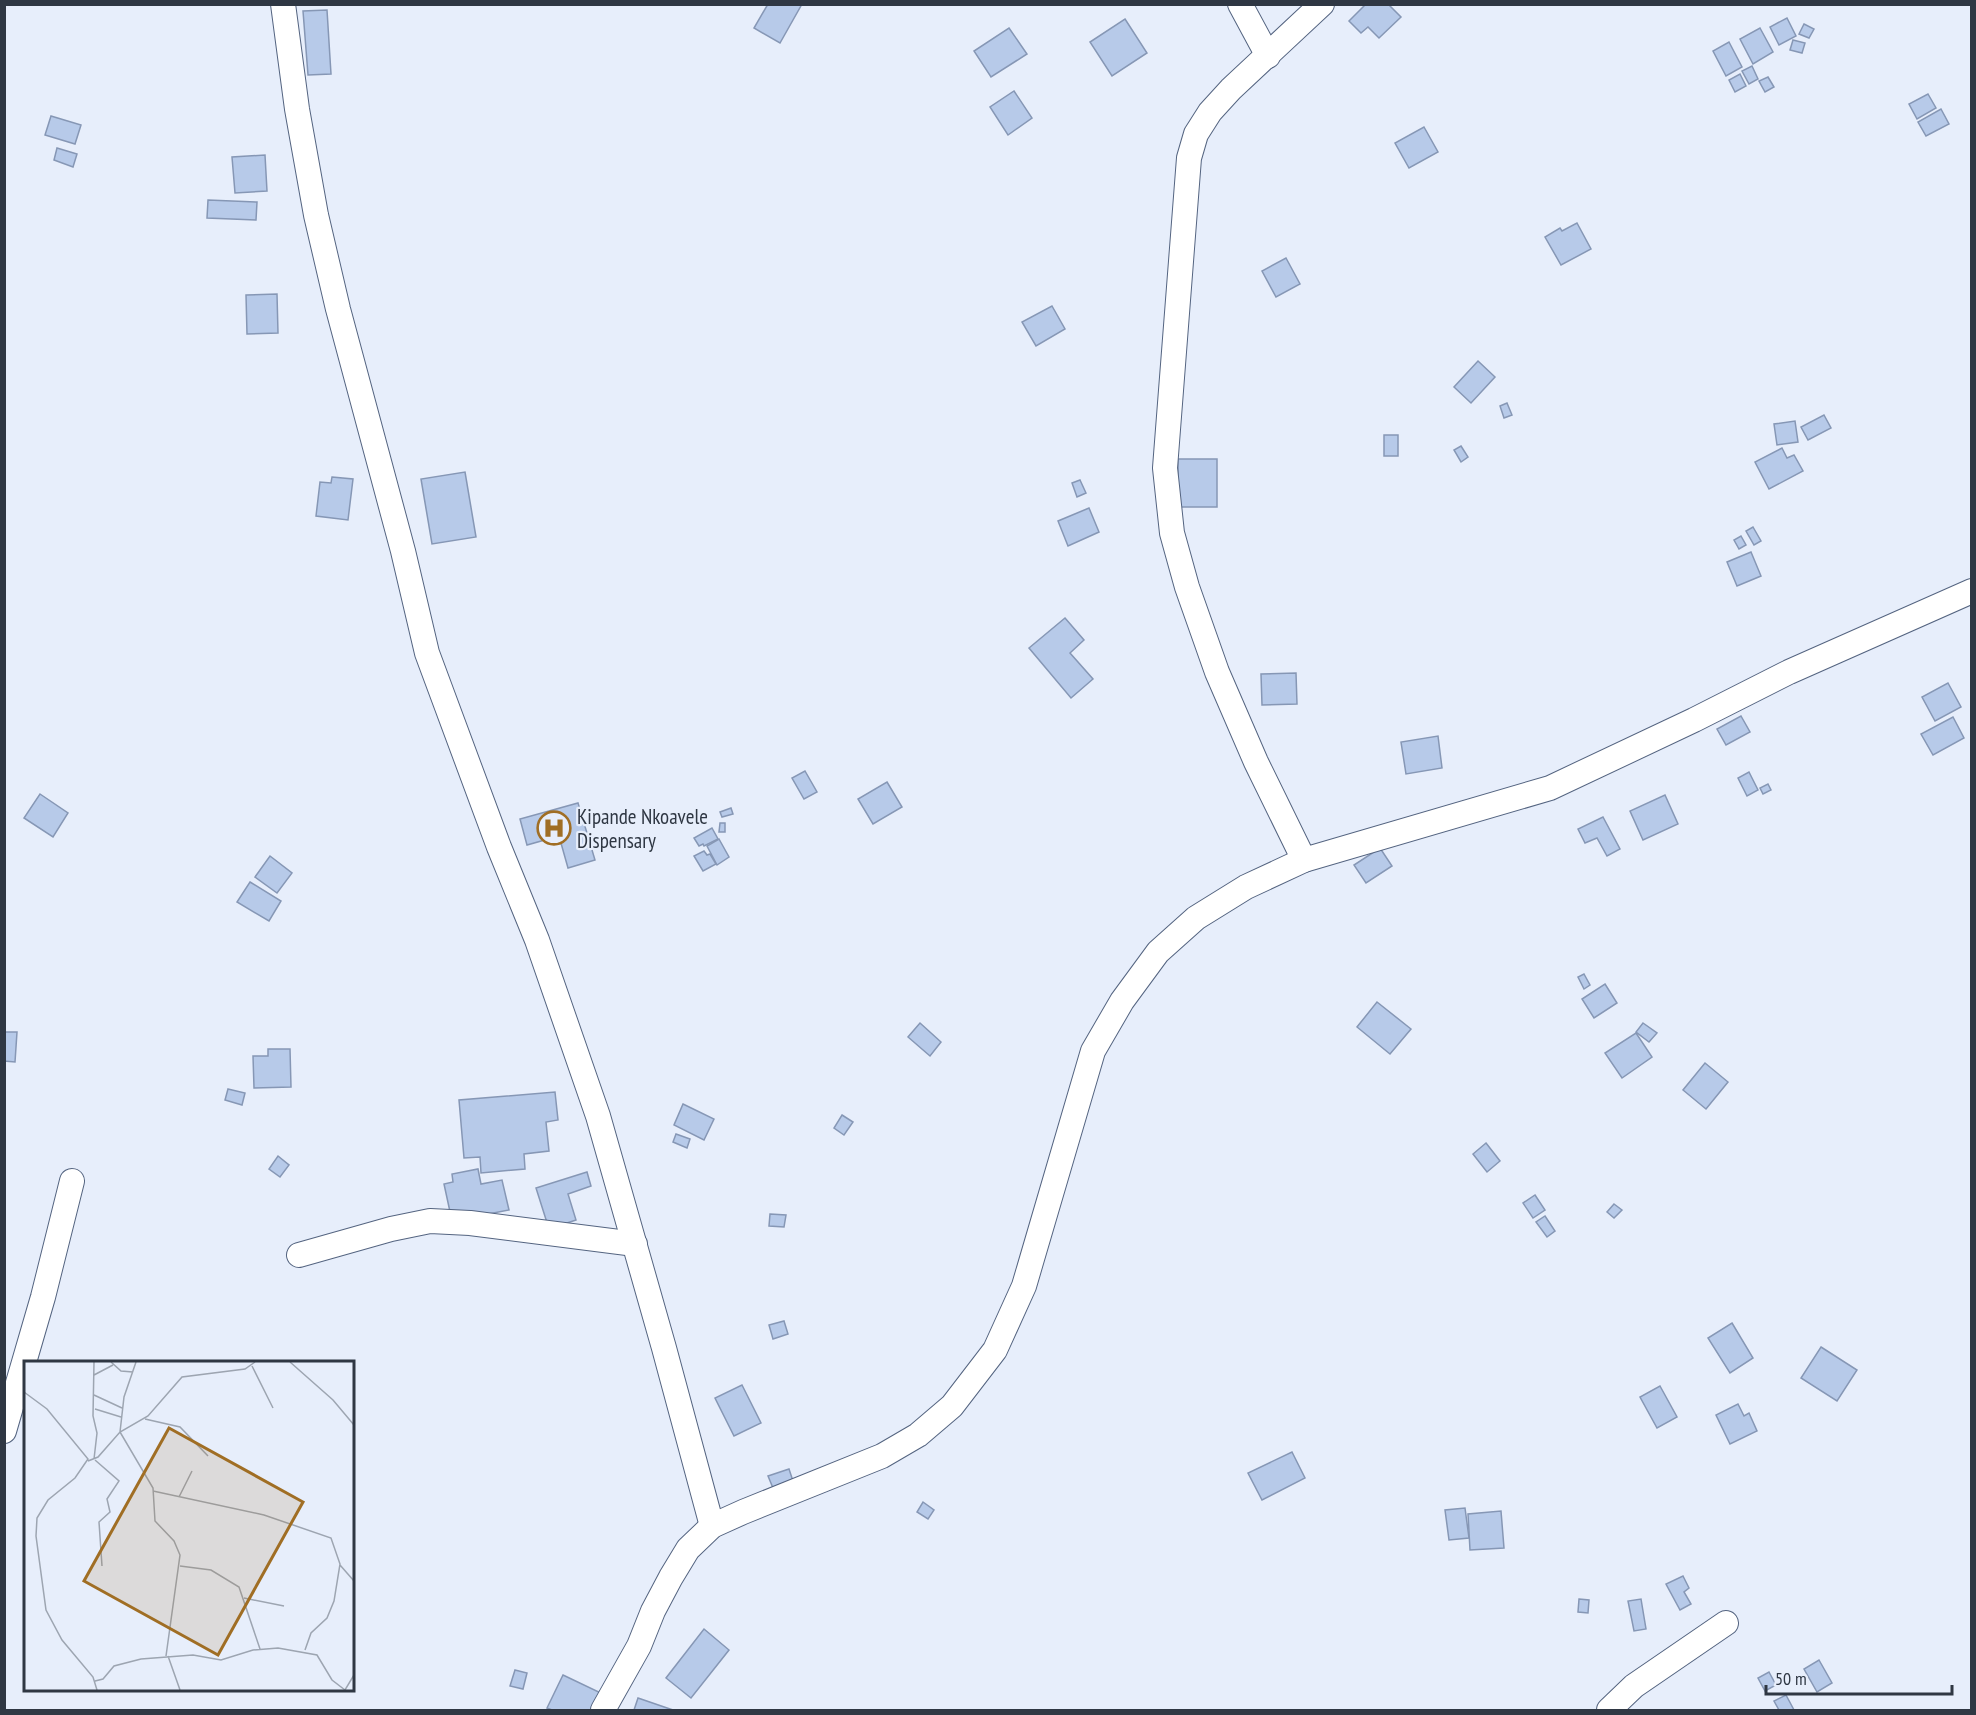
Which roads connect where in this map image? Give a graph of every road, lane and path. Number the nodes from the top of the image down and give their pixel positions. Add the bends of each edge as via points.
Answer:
1 (282, 4) edge
2 (1240, 4) edge
3 (1322, 4) edge
4 (1268, 56) junction
5 (1971, 591) edge
6 (1304, 860) junction
7 (72, 1181) dead end
8 (635, 1244) junction
9 (299, 1255) dead end
10 (24, 1361) edge
11 (24, 1362) edge
12 (4, 1431) edge
13 (712, 1526) junction
14 (1726, 1623) dead end
15 (603, 1710) edge
16 (1609, 1710) edge

1 - 8 street via 316,215 427,653 537,940 598,1116
2 - 4 street
3 - 4 street
4 - 6 street via 1210,112 1189,158 1165,468 1172,533 1216,672
5 - 6 street via 1789,672 1550,788
6 - 13 street via 1246,887 1196,918 1158,952 1122,1001 1093,1051 1024,1286 995,1350 952,1406 918,1435 882,1455
7 - 10 street
8 - 9 street via 430,1221
8 - 13 street
11 - 12 street
13 - 15 street via 688,1549 671,1577
14 - 16 street via 1626,1692

